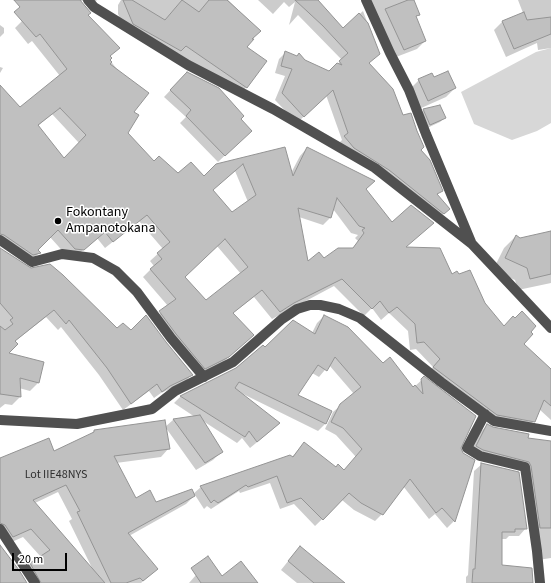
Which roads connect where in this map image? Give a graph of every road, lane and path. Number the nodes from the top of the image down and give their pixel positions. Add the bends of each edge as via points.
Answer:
1 (88, 0) edge
2 (366, 0) edge
3 (0, 240) edge
4 (472, 244) junction
5 (551, 328) edge
6 (204, 376) junction
7 (485, 414) junction
8 (0, 420) edge
9 (551, 431) edge
10 (0, 529) edge
11 (35, 583) edge
12 (540, 583) edge

1 - 4 street via 94,7 188,65 273,109 375,168
2 - 4 street via 409,90
3 - 6 street via 32,262 62,254 93,258 116,271 138,292 171,338
4 - 5 street
6 - 7 street via 233,362 297,309 320,305 339,309 360,318
6 - 8 street via 175,391 152,409 77,424
7 - 9 street via 494,421
7 - 12 street via 467,448 480,456 525,467
10 - 11 street

